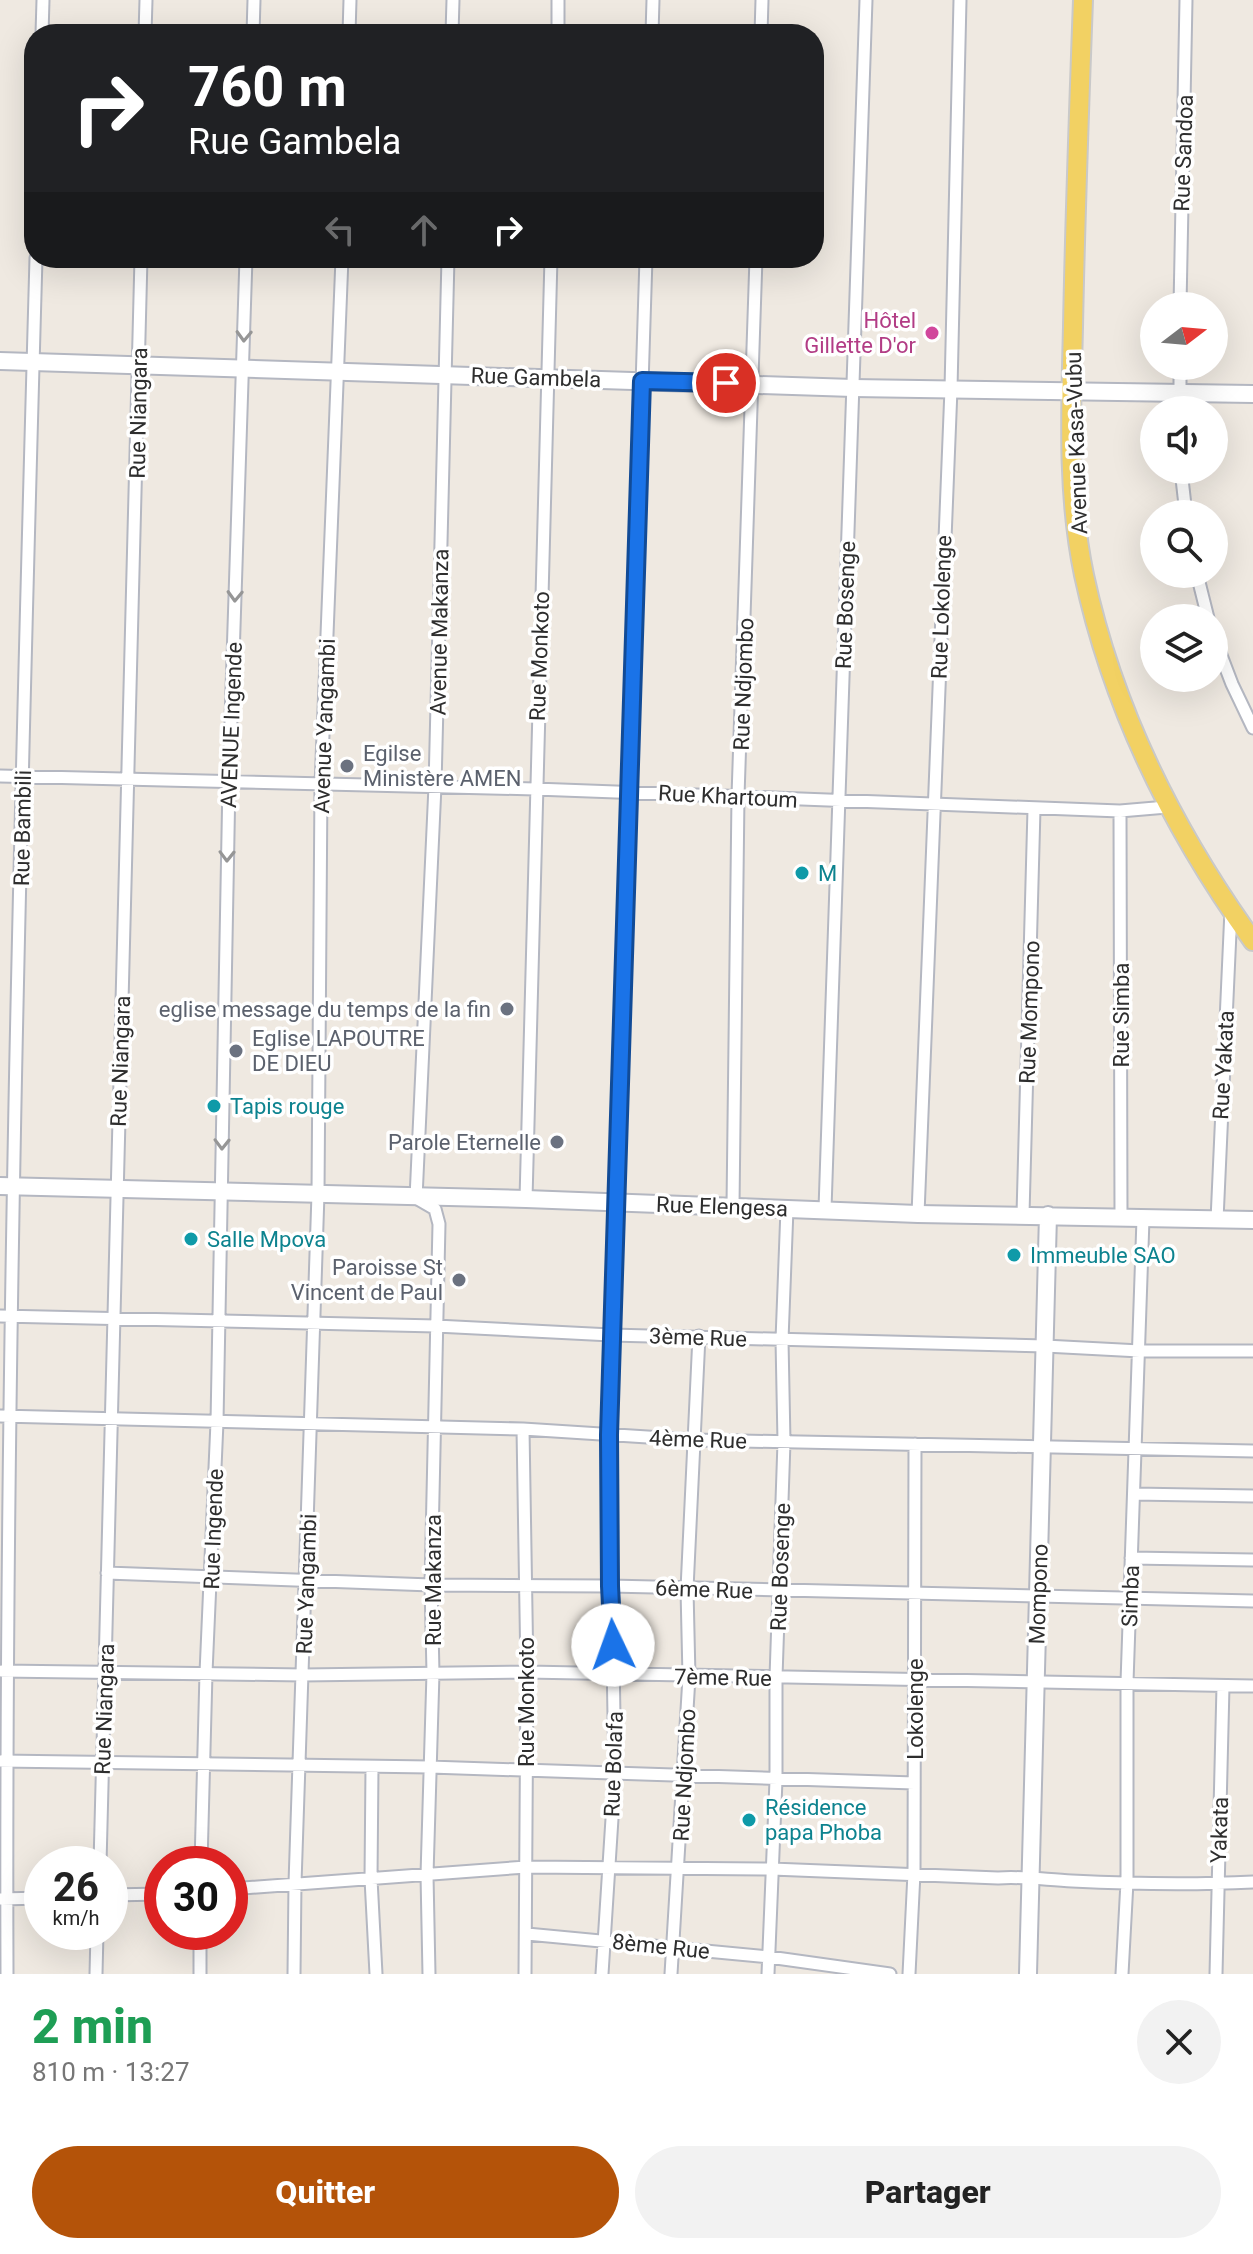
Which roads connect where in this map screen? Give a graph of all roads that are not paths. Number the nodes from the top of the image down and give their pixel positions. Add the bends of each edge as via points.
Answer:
1 (43, 0) edge
2 (146, 0) edge
3 (254, 0) edge
4 (350, 0) edge
5 (453, 0) edge
6 (558, 0) edge
7 (653, 0) edge
8 (762, 0) edge
9 (866, 0) edge
10 (960, 0) edge
11 (1083, 0) edge
12 (1186, 0) edge
13 (42, 24) edge
14 (145, 24) edge
15 (253, 24) edge
16 (349, 24) edge
17 (452, 24) edge
18 (558, 24) edge
19 (652, 24) edge
20 (761, 24) edge
21 (36, 268) edge
22 (141, 268) edge
23 (246, 268) edge
24 (342, 268) edge
25 (448, 268) edge
26 (551, 268) edge
27 (646, 268) edge
28 (756, 268) edge
29 (1180, 292) edge
30 (0, 361) edge
31 (33, 362) junction
32 (140, 367) junction
33 (243, 370) junction
34 (339, 371) junction
35 (446, 373) junction
36 (548, 377) junction
37 (642, 381) junction
38 (754, 384) junction
39 (853, 388) junction
40 (951, 389) junction
41 (1072, 392) junction
42 (1253, 394) edge
43 (1228, 397) edge
44 (1140, 398) edge
45 (1228, 674) edge
46 (1253, 728) edge
47 (0, 776) edge
48 (23, 776) junction
49 (128, 778) junction
50 (229, 781) junction
51 (321, 785) junction
52 (435, 786) junction
53 (535, 789) junction
54 (630, 792) junction
55 (738, 796) junction
56 (837, 802) junction
57 (933, 806) junction
58 (1167, 807) junction
59 (1034, 809) junction
60 (1120, 811) junction
61 (1231, 910) junction
62 (1253, 941) edge
63 (6, 1187) edge
64 (116, 1189) junction
65 (221, 1193) junction
66 (318, 1194) junction
67 (416, 1198) junction
68 (526, 1199) junction
69 (618, 1202) junction
70 (733, 1206) junction
71 (787, 1209) junction
72 (825, 1209) junction
73 (918, 1214) junction
74 (1023, 1214) junction
75 (1048, 1215) junction
76 (1121, 1218) junction
77 (1143, 1219) junction
78 (1217, 1220) junction
79 (1253, 1220) edge
80 (5, 1317) edge
81 (113, 1319) junction
82 (218, 1321) junction
83 (314, 1324) junction
84 (436, 1326) junction
85 (611, 1335) junction
86 (699, 1336) junction
87 (782, 1340) junction
88 (1045, 1346) junction
89 (1140, 1351) junction
90 (1253, 1351) edge
91 (4, 1416) edge
92 (111, 1420) junction
93 (217, 1422) junction
94 (311, 1425) junction
95 (436, 1428) junction
96 (523, 1429) junction
97 (609, 1435) junction
98 (694, 1440) junction
99 (784, 1442) junction
100 (915, 1444) junction
101 (1134, 1447) junction
102 (1043, 1448) junction
103 (1253, 1451) edge
104 (1134, 1494) junction
105 (1253, 1496) edge
106 (1131, 1558) junction
107 (1253, 1560) edge
108 (107, 1573) junction
109 (211, 1578) junction
110 (306, 1580) junction
111 (431, 1585) junction
112 (610, 1586) junction
113 (525, 1587) junction
114 (687, 1589) junction
115 (779, 1592) junction
116 (915, 1593) junction
117 (1038, 1597) junction
118 (1130, 1600) junction
119 (1253, 1601) edge
120 (3, 1671) edge
121 (527, 1672) junction
122 (105, 1673) junction
123 (206, 1673) junction
124 (433, 1673) junction
125 (303, 1675) junction
126 (615, 1675) junction
127 (689, 1677) junction
128 (776, 1677) junction
129 (915, 1678) junction
130 (1036, 1681) junction
131 (1127, 1682) junction
132 (1223, 1686) junction
133 (1253, 1686) edge
134 (103, 1761) junction
135 (2, 1762) edge
136 (203, 1764) junction
137 (300, 1765) junction
138 (372, 1767) junction
139 (430, 1767) junction
140 (526, 1771) junction
141 (615, 1772) junction
142 (684, 1776) junction
143 (776, 1780) junction
144 (914, 1783) junction
145 (101, 1846) edge
146 (201, 1846) edge
147 (526, 1867) junction
148 (608, 1869) junction
149 (678, 1869) junction
150 (772, 1869) junction
151 (914, 1873) junction
152 (427, 1875) junction
153 (1030, 1876) junction
154 (371, 1879) junction
155 (1127, 1882) junction
156 (1253, 1882) edge
157 (295, 1883) junction
158 (1218, 1884) junction
159 (248, 1887) edge
160 (24, 1898) edge
161 (3, 1899) edge
162 (527, 1934) junction
163 (605, 1940) junction
164 (673, 1948) junction
165 (97, 1950) edge
166 (200, 1950) edge
167 (769, 1957) junction
168 (837, 1970) edge
169 (7, 1974) edge
170 (96, 1974) edge
171 (200, 1974) edge
172 (294, 1974) edge
173 (376, 1974) edge
174 (429, 1974) edge
175 (525, 1974) edge
176 (602, 1974) edge
177 (671, 1974) edge
178 (768, 1974) edge
179 (890, 1974) edge
180 (909, 1974) edge
181 (1028, 1974) edge
182 (1122, 1974) edge
183 (1216, 1974) edge

1 - 13 street
2 - 14 street
3 - 15 street
4 - 16 street
5 - 17 street
6 - 18 street
7 - 19 street
8 - 20 street
9 - 39 street, Rue Bosenge
10 - 40 street, Rue Lokolenge
11 - 41 main road, Avenue Kasa-Vubu
12 - 29 street, Rue Sandoa
21 - 31 street, Rue Bambili
22 - 32 street, Rue Niangara
23 -> 33 street, AVENUE Ingende
24 - 34 street, Avenue Yangambi
25 - 35 street, Avenue Makanza
26 - 36 street, Rue Monkoto
27 - 37 street, Rue Bolafa
28 - 38 street, Rue Ndjombo
30 - 31 street, Rue Gambela
31 - 32 street, Rue Gambela
31 - 48 street, Rue Bambili
32 - 33 street, Rue Gambela
32 - 49 street, Rue Niangara
33 - 34 street, Rue Gambela
33 -> 50 street, AVENUE Ingende
34 - 35 street, Rue Gambela
34 - 51 street, Avenue Yangambi
35 - 36 street, Rue Gambela
35 - 52 street, Avenue Makanza
36 - 37 street, Rue Gambela
36 - 53 street, Rue Monkoto
37 - 38 street, Rue Gambela
37 - 54 street, Rue Bolafa
38 - 39 street, Rue Gambela
38 - 55 street, Rue Ndjombo
39 - 40 street, Rue Gambela
39 - 56 street, Rue Bosenge
40 - 41 street, Rue Gambela
40 - 57 street, Rue Lokolenge
41 - 44 street, Rue Gambela
41 - 58 main road, Avenue Kasa-Vubu via 1073,485 1083,572 1108,669
42 - 43 street, Rue Gambela
45 - 46 street
47 - 48 street, Rue Khartoum
48 - 49 street, Rue Khartoum
48 - 63 street, Rue Bambili
49 - 50 street, Rue Khartoum
49 - 64 street, Rue Niangara
50 - 51 street, Rue Khartoum
50 -> 65 street, AVENUE Ingende
51 - 52 street, Rue Khartoum
51 - 66 street, Avenue Yangambi
52 - 53 street, Rue Khartoum
52 - 67 street, Avenue Makanza
53 - 54 street, Rue Khartoum
53 - 68 street, Rue Monkoto
54 - 55 street, Rue Khartoum
54 - 69 street, Rue Bolafa
55 - 56 street, Rue Khartoum
55 - 70 street, Rue Ndjombo
56 - 57 street, Rue Khartoum
56 - 72 street, Rue Bosenge
57 - 59 street, Rue Khartoum
57 - 73 street, Rue Lokolenge
58 - 60 street, Rue Khartoum
58 - 61 main road, Avenue Kasa-Vubu
59 - 60 street, Rue Khartoum
59 - 74 street, Rue Mompono
60 - 76 street, Rue Simba
61 - 62 main road, Avenue Kasa-Vubu
61 - 78 street, Rue Yakata
63 - 64 street, Rue Elengesa
63 - 80 street, Rue Bambili
64 - 65 street, Rue Elengesa
64 - 81 street, Rue Niangara
65 - 66 street, Rue Elengesa
65 - 82 street, Rue Ingende
66 - 67 street, Rue Elengesa
66 - 83 street, Rue Yangambi
67 - 68 street, Rue Elengesa
67 - 84 street, Rue Makanza via 435,1209 439,1224
68 - 69 street, Rue Elengesa
69 - 70 street, Rue Elengesa
69 - 85 street, Rue Bolafa
70 - 71 street, Rue Elengesa
71 - 72 street, Rue Elengesa
71 - 87 street, Rue Bosenge
72 - 73 street, Rue Elengesa
73 - 74 street, Rue Elengesa
74 - 75 street, Rue Elengesa
75 - 76 street, Rue Elengesa
75 - 88 street, Mompono
76 - 77 street, Rue Elengesa
77 - 78 street, Rue Elengesa
77 - 89 street, Simba
78 - 79 street, Rue Elengesa
80 - 81 street, 3ème Rue
80 - 91 street, Rue Bambili
81 - 82 street, 3ème Rue
81 - 92 street, Rue Niangara
82 - 83 street, 3ème Rue
82 - 93 street, Rue Ingende
83 - 84 street, 3ème Rue
83 - 94 street, Rue Yangambi
84 - 85 street, 3ème Rue
84 - 95 street, Rue Makanza
85 - 86 street, 3ème Rue
85 - 97 street, Rue Bolafa
86 - 87 street, 3ème Rue
86 - 98 street, Rue Ndjombo
87 - 88 street, 3ème Rue
87 - 99 street, Rue Bosenge
88 - 89 street, 3ème Rue
88 - 102 street, Mompono
89 - 90 street, 3ème Rue
89 - 101 street, Simba
91 - 92 street, 4ème Rue
91 - 120 street, Rue Bambili
92 - 93 street, 4ème Rue
92 - 108 street, Rue Niangara
93 - 94 street, 4ème Rue
93 - 109 street, Rue Ingende
94 - 95 street, 4ème Rue
94 - 110 street, Rue Yangambi
95 - 96 street, 4ème Rue
95 - 111 street, Rue Makanza
96 - 97 street, 4ème Rue
96 - 113 street, Rue Monkoto
97 - 98 street, 4ème Rue
97 - 112 street, Rue Bolafa
98 - 99 street, 4ème Rue
98 - 114 street, Rue Ndjombo
99 - 100 street, 4ème Rue
99 - 115 street, Rue Bosenge
100 - 102 street, 4ème Rue
100 - 116 street, Lokolenge
101 - 102 street, 4ème Rue
101 - 103 street, 4ème Rue
101 - 104 street, Simba
102 - 117 street, Mompono
104 - 105 street
104 - 106 street, Simba
106 - 107 street
106 - 118 street, Simba
108 - 109 street, 6ème Rue
108 - 122 street, Rue Niangara
109 - 110 street, 6ème Rue
109 - 123 street, Rue Ingende
110 - 111 street, 6ème Rue
110 - 125 street, Rue Yangambi
111 - 113 street, 6ème Rue
111 - 124 street, Rue Makanza
112 - 113 street, 6ème Rue
112 - 114 street, 6ème Rue
112 - 126 street, Rue Bolafa
113 - 121 street, Rue Monkoto
114 - 115 street, 6ème Rue
114 - 127 street, Rue Ndjombo
115 - 116 street, 6ème Rue
115 - 128 street, Rue Bosenge
116 - 117 street, 6ème Rue
116 - 129 street, Lokolenge
117 - 118 street, 6ème Rue
117 - 130 street, Mompono
118 - 119 street, 6ème Rue
118 - 131 street, Simba
120 - 122 street, 7ème Rue
120 - 135 street, Rue Bambili
121 - 124 street, 7ème Rue
121 - 126 street, 7ème Rue
121 - 140 street, Rue Monkoto
122 - 123 street, 7ème Rue
122 - 134 street, Rue Niangara
123 - 125 street, 7ème Rue
123 - 136 street, Rue Ingende
124 - 125 street, 7ème Rue
124 - 139 street, Rue Makanza
125 - 137 street, Rue Yangambi
126 - 127 street, 7ème Rue
126 - 141 street, Rue Bolafa
127 - 128 street, 7ème Rue
127 - 142 street, Rue Ndjombo
128 - 129 street, 7ème Rue
128 - 143 street, Rue Bosenge
129 - 130 street, 7ème Rue
129 - 144 street, Lokolenge
130 - 131 street, 7ème Rue
130 - 153 street, Mompono
131 - 132 street, 7ème Rue
131 - 155 street, Simba
132 - 133 street, 7ème Rue
132 - 158 street, Yakata
134 - 135 street
134 - 136 street
134 - 145 street, Rue Niangara
135 - 161 street, Rue Bambili
136 - 137 street
136 - 146 street, Rue Ingende
137 - 138 street
137 - 157 street, Rue Yangambi
138 - 139 street
138 - 154 street
139 - 140 street
139 - 152 street, Rue Makanza
140 - 141 street
140 - 147 street, Rue Monkoto
141 - 142 street
141 - 148 street, Rue Bolafa
142 - 143 street
142 - 149 street, Rue Ndjombo
143 - 144 street
143 - 150 street, Rue Bosenge
144 - 151 street, Lokolenge
147 - 148 street
147 - 152 street
147 - 162 street, Rue Monkoto
148 - 149 street
148 - 163 street, Rue Bolafa
149 - 150 street
149 - 164 street, Rue Ndjombo
150 - 151 street
150 - 167 street, Rue Bosenge
151 - 153 street
151 - 180 street, Lokolenge
152 - 154 street
152 - 174 street, Rue Makanza
153 - 155 street
153 - 181 street, Mompono
154 - 157 street
154 - 173 street
155 - 158 street
155 - 182 street, Simba
156 - 158 street
157 - 159 street
157 - 172 street, Rue Yangambi
158 - 183 street, Yakata
160 - 161 street
161 - 169 street, Rue Bambili
162 - 163 street, 8ème Rue
162 - 175 street, Rue Monkoto
163 - 164 street, 8ème Rue
163 - 176 street, Rue Bolafa
164 - 167 street, 8ème Rue
164 - 177 street, Rue Ndjombo
165 - 170 street
166 - 171 street
167 - 168 street, 8ème Rue
167 - 178 street, Rue Bosenge
168 - 179 street, 8ème Rue

